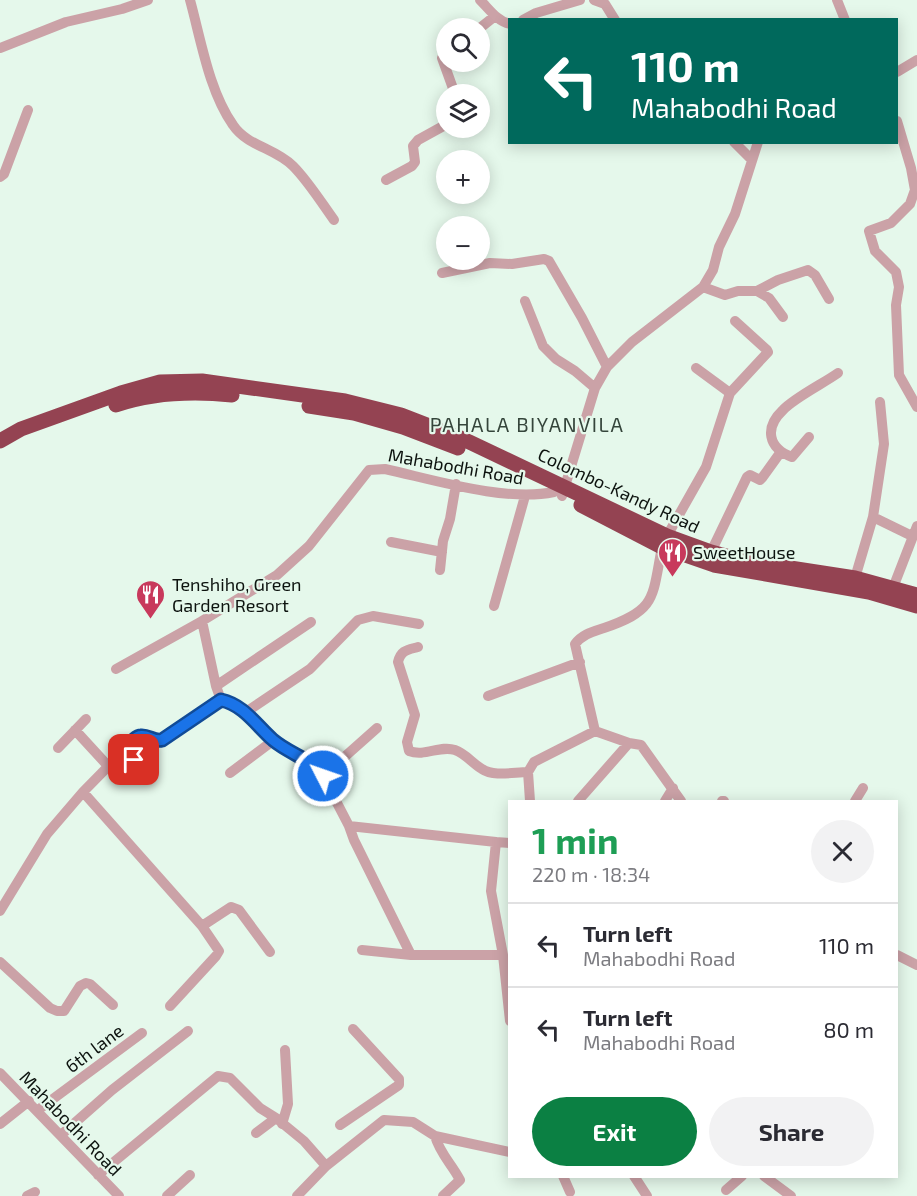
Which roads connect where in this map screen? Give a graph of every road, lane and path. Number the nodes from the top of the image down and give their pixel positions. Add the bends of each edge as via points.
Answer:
1 (148, 0) edge
2 (190, 0) edge
3 (480, 0) edge
4 (579, 0) edge
5 (594, 0) edge
6 (837, 0) edge
7 (495, 16) junction
8 (529, 18) edge
9 (614, 18) edge
10 (844, 18) edge
11 (490, 20) edge
12 (508, 24) edge
13 (0, 48) edge
14 (917, 60) edge
15 (898, 71) edge
16 (28, 110) dead end
17 (898, 124) edge
18 (436, 130) edge
19 (736, 144) edge
20 (757, 144) edge
21 (751, 159) junction
22 (0, 177) edge
23 (386, 180) dead end
24 (915, 196) edge
25 (334, 220) dead end
26 (442, 273) dead end
27 (703, 287) junction
28 (757, 291) junction
29 (829, 299) dead end
30 (525, 301) dead end
31 (783, 317) dead end
32 (735, 321) dead end
33 (607, 367) junction
34 (696, 368) dead end
35 (838, 373) dead end
36 (595, 388) junction
37 (730, 393) junction
38 (914, 394) edge
39 (880, 402) dead end
40 (917, 407) edge
41 (809, 437) dead end
42 (0, 441) edge
43 (0, 450) edge
44 (780, 453) junction
45 (456, 484) junction
46 (561, 491) junction
47 (525, 496) junction
48 (873, 517) junction
49 (915, 531) edge
50 (391, 542) dead end
51 (664, 542) junction
52 (441, 552) junction
53 (711, 552) junction
54 (440, 570) dead end
55 (855, 578) junction
56 (891, 593) junction
57 (917, 595) edge
58 (494, 606) dead end
59 (917, 606) edge
60 (202, 621) junction
61 (311, 622) dead end
62 (419, 624) dead end
63 (418, 647) dead end
64 (580, 662) junction
65 (116, 669) dead end
66 (216, 686) junction
67 (488, 696) dead end
68 (221, 700) junction
69 (246, 712) junction
70 (86, 719) dead end
71 (377, 728) dead end
72 (75, 730) junction
73 (595, 731) junction
74 (274, 741) junction
75 (629, 743) junction
76 (58, 748) dead end
77 (124, 750) junction
78 (108, 766) junction
79 (144, 771) dead end
80 (528, 772) junction
81 (230, 773) dead end
82 (323, 776) junction
83 (673, 788) junction
84 (863, 788) dead end
85 (83, 792) junction
86 (530, 800) edge
87 (579, 800) edge
88 (666, 800) edge
89 (680, 800) edge
90 (856, 800) edge
91 (349, 826) junction
92 (496, 842) junction
93 (508, 843) edge
94 (2, 904) edge
95 (202, 926) junction
96 (362, 950) dead end
97 (270, 952) dead end
98 (411, 955) junction
99 (898, 956) edge
100 (0, 962) edge
101 (506, 962) edge
102 (917, 966) edge
103 (508, 992) edge
104 (113, 1005) dead end
105 (170, 1006) dead end
106 (353, 1029) dead end
107 (188, 1031) dead end
108 (142, 1033) dead end
109 (285, 1050) dead end
110 (0, 1073) edge
111 (377, 1100) junction
112 (29, 1101) junction
113 (38, 1110) junction
114 (384, 1120) junction
115 (279, 1121) junction
116 (0, 1124) edge
117 (340, 1125) dead end
118 (256, 1134) dead end
119 (61, 1136) junction
120 (435, 1136) junction
121 (508, 1152) edge
122 (326, 1166) junction
123 (98, 1175) junction
124 (190, 1175) dead end
125 (564, 1178) edge
126 (635, 1178) edge
127 (740, 1178) edge
128 (767, 1178) edge
129 (726, 1190) dead end
130 (570, 1192) dead end
131 (119, 1196) edge
132 (167, 1196) edge
133 (297, 1196) edge
134 (443, 1196) edge
135 (647, 1196) edge
136 (791, 1196) edge

1 - 13 street via 66,21
2 - 25 street via 218,100 234,127 293,166
3 - 7 street
4 - 8 street
5 - 9 street via 604,4
6 - 10 street
7 - 11 street
7 - 12 street
14 - 15 street
16 - 22 street
17 - 24 street
18 - 23 street via 413,146 412,166
19 - 21 street
20 - 21 street
21 - 27 street via 735,214
24 - 38 street via 891,223 869,231 875,251 896,272 899,375
26 - 33 street via 490,263 549,261
27 - 28 street via 725,295
27 - 33 street via 632,342
28 - 29 street via 808,270
28 - 31 street via 769,298
30 - 36 street via 543,346
32 - 37 street via 768,352
33 - 36 street
34 - 37 street
35 - 44 street via 783,410 774,423 771,438
36 - 46 street
37 - 51 street via 706,467
38 - 40 street
39 - 48 street via 884,444
41 - 44 street via 792,457
42 - 46 highway, Colombo-Kandy Road via 21,429 121,393 160,382 202,381 345,401 401,415 463,439
43 - 46 highway, Colombo-Kandy Road via 121,403 163,393 199,392 354,413 403,427
44 - 53 street via 760,480 747,477
45 - 47 street, Mahabodhi Road
45 - 52 street
45 - 60 street, Mahabodhi Road via 386,469 369,470 309,546 277,575
46 - 47 street, Mahabodhi Road
46 - 51 highway, Colombo-Kandy Road
47 - 58 street
48 - 49 street
48 - 55 street
49 - 56 street
50 - 52 street
51 - 53 highway, Colombo-Kandy Road
51 - 56 highway, Colombo-Kandy Road via 714,565
51 - 64 street via 653,593 645,609 581,636 576,644
52 - 54 street
53 - 55 highway, Colombo-Kandy Road
55 - 56 highway, Colombo-Kandy Road
56 - 57 highway, Colombo-Kandy Road
56 - 59 highway, Colombo-Kandy Road
60 - 65 street
60 - 66 street
61 - 66 street
62 - 69 street via 373,616 358,620 310,669
63 - 80 street via 403,650 398,662 415,715 407,742 409,751 417,754 453,749 489,773
64 - 67 street
64 - 73 street
66 - 68 street
68 - 69 street
68 - 77 street via 162,740 140,736
69 - 74 street
70 - 72 street
71 - 82 street
72 - 76 street
72 - 78 street
73 - 75 street
73 - 80 street via 534,762
74 - 81 street
74 - 82 street via 315,765
75 - 83 street via 641,745
75 - 87 street
77 - 78 street
77 - 79 street
78 - 85 street
80 - 86 street
82 - 91 street
83 - 88 street
83 - 89 street
84 - 90 street
85 - 94 street via 46,834
85 - 95 street
91 - 92 street
91 - 98 street
92 - 93 street
92 - 101 street via 491,891
95 - 97 street via 235,908
95 - 105 street via 219,951
96 - 98 street
98 - 101 street
99 - 102 street
100 - 104 street via 57,1011 64,1011 86,983
101 - 103 street
106 - 111 street via 399,1079 399,1085
107 - 119 street
108 - 113 street, 6th lane
109 - 115 street via 288,1104
110 - 112 street, Mahabodhi Road
111 - 114 street
111 - 117 street
112 - 113 street, Mahabodhi Road
112 - 116 street
113 - 119 street, Mahabodhi Road
114 - 120 street via 413,1122
114 - 122 street
115 - 118 street
115 - 122 street
115 - 123 street via 230,1078 218,1076
119 - 123 street, Mahabodhi Road
120 - 121 street
120 - 134 street via 446,1162 460,1180
122 - 133 street
123 - 131 street, Mahabodhi Road
124 - 132 street
125 - 130 street
126 - 135 street
127 - 129 street
128 - 136 street

